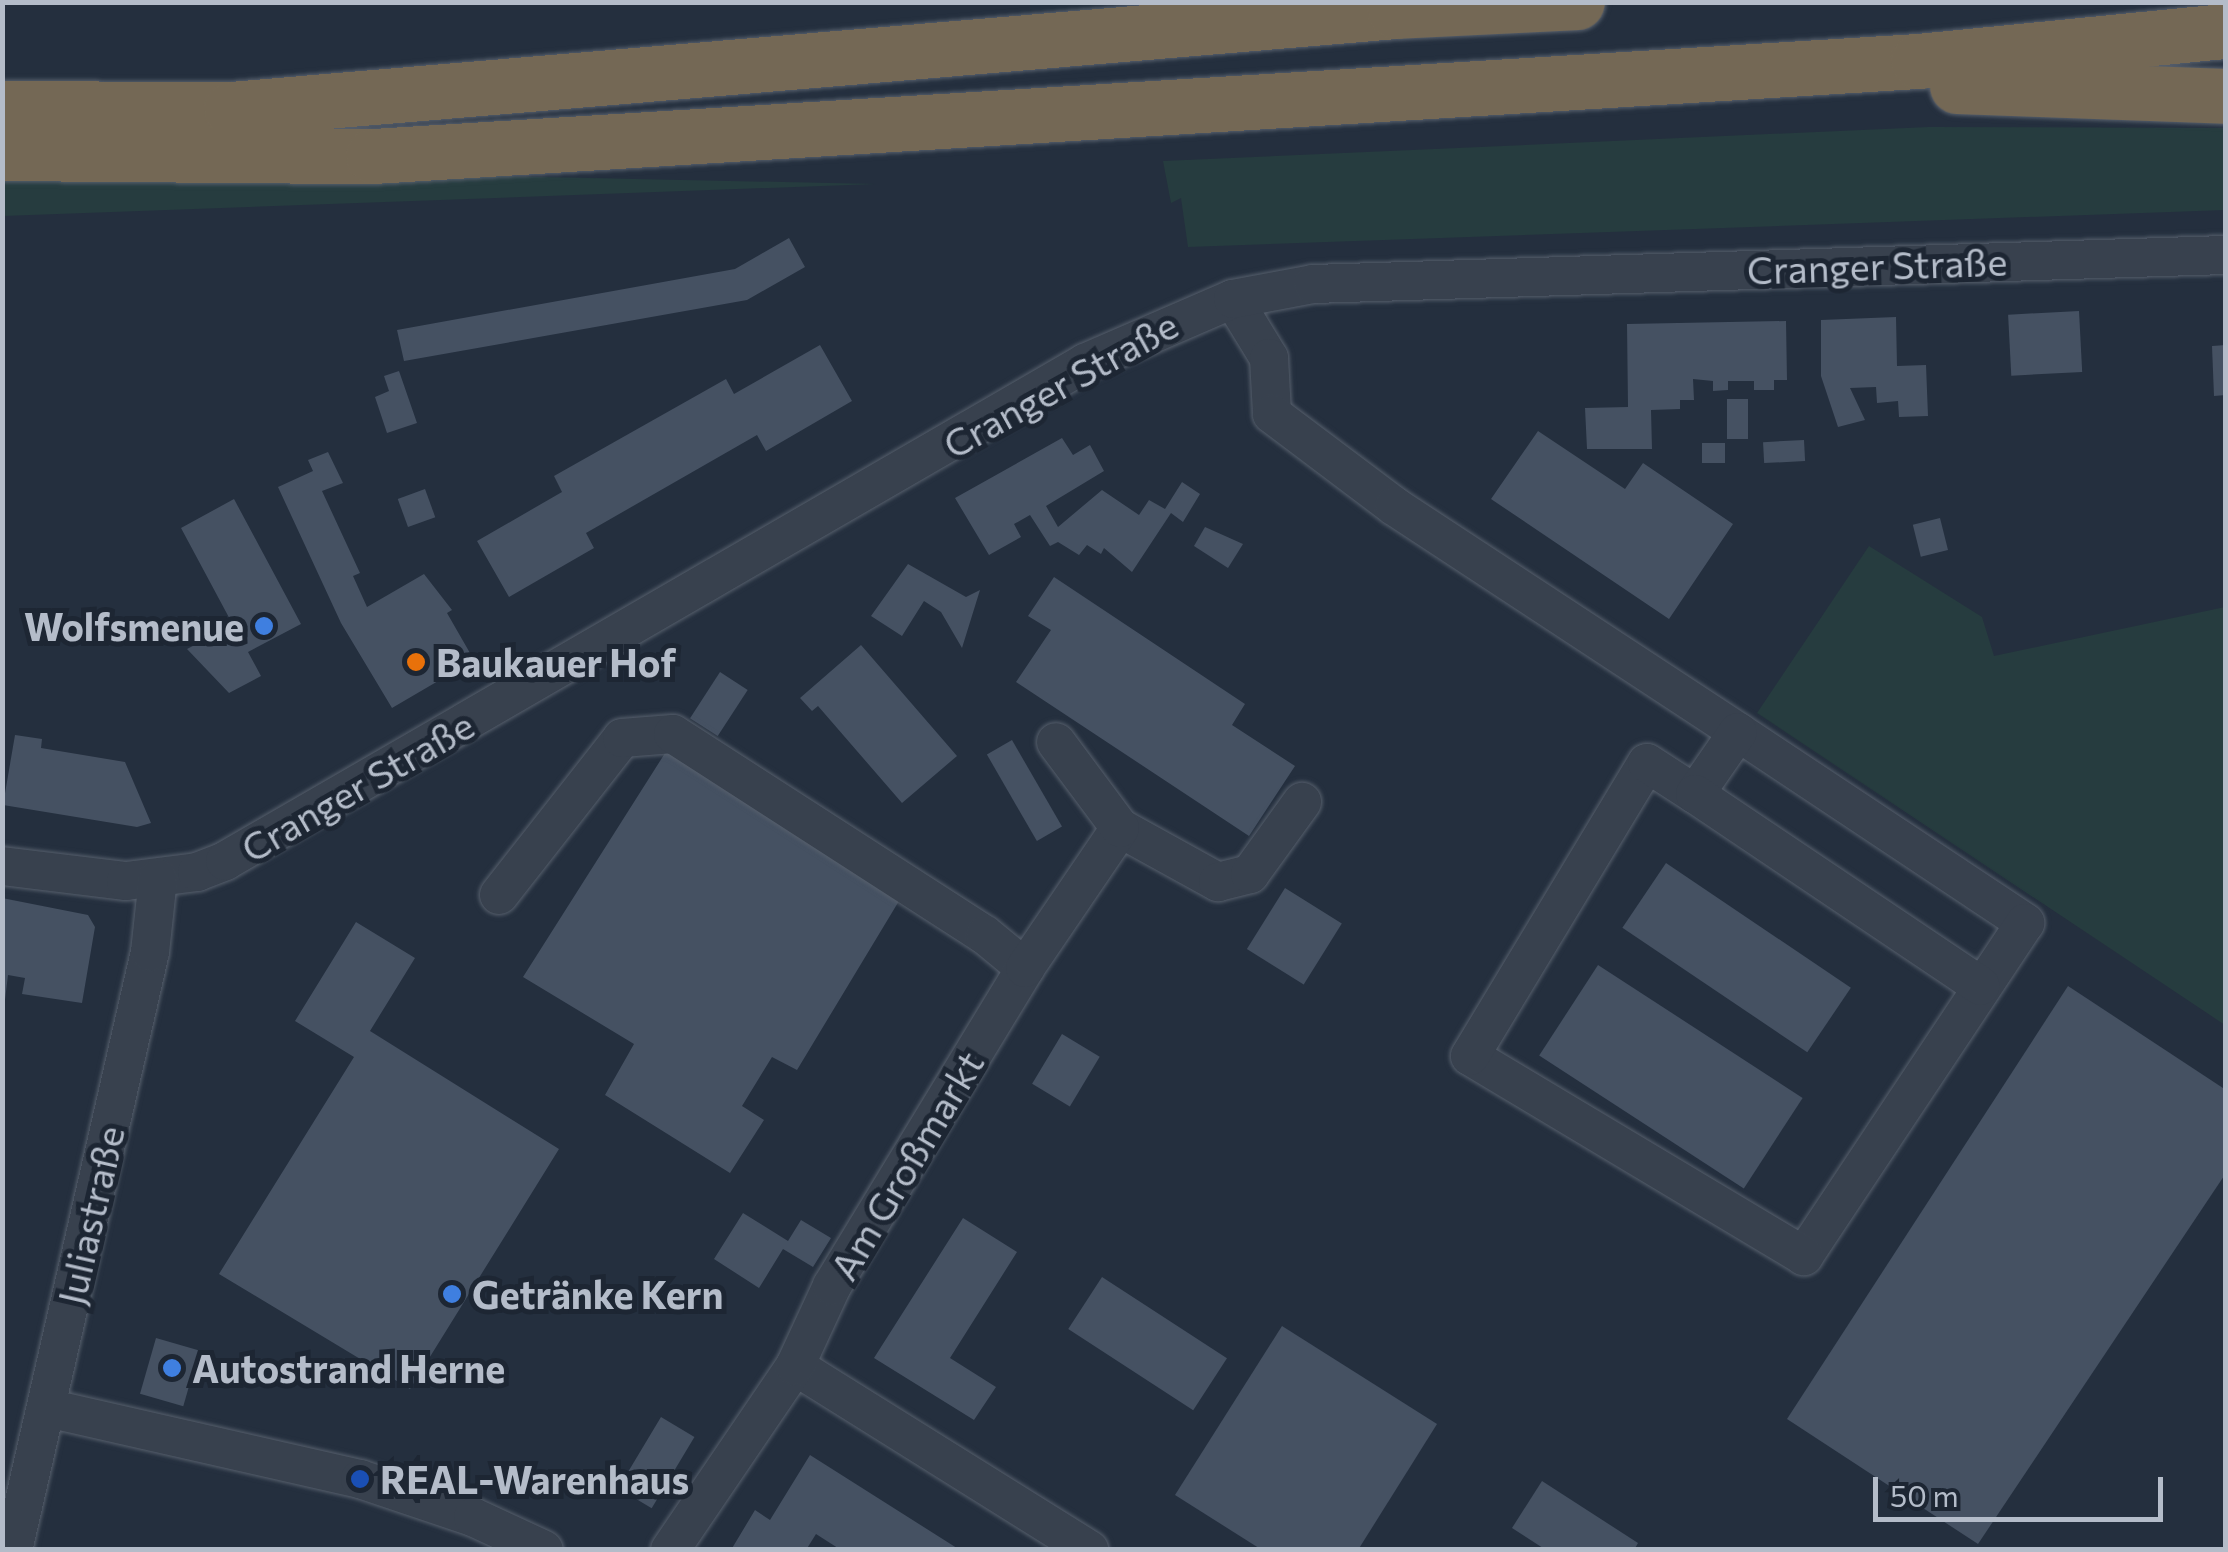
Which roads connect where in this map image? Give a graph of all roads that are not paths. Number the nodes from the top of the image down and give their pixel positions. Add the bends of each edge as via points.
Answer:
1 (1170, 2) edge
2 (1577, 2) edge
3 (2226, 31) edge
4 (1083, 36) junction
5 (1689, 76) junction
6 (2226, 96) edge
7 (2, 108) edge
8 (2, 153) edge
9 (2226, 255) edge
10 (1233, 298) junction
11 (1738, 732) junction
12 (1056, 742) dead end
13 (1695, 794) junction
14 (1302, 802) dead end
15 (1120, 828) junction
16 (2, 866) edge
17 (158, 878) junction
18 (499, 895) dead end
19 (1025, 968) junction
20 (1981, 986) junction
21 (796, 1366) junction
22 (46, 1408) junction
23 (13, 1550) edge
24 (544, 1550) edge
25 (670, 1550) edge
26 (1089, 1550) edge

1 - 4 highway
2 - 4 highway
3 - 5 highway
4 - 7 highway via 230,109
5 - 6 highway
5 - 8 highway via 372,156
9 - 10 street, Cranger Straße via 1313,284
10 - 11 street via 1269,358 1272,414 1394,506
10 - 17 street, Cranger Straße via 1085,363 244,852 196,872
11 - 13 street
11 - 20 street via 2025,923
12 - 15 street
13 - 20 street
13 - 20 street via 1647,763 1470,1056 1804,1256
14 - 15 street via 1250,874 1218,882
15 - 19 street, Am Großmarkt
16 - 17 street, Cranger Straße via 94,880
17 - 22 street, Juliastraße via 147,964
18 - 19 street via 622,738 673,734 986,935
19 - 21 street, Am Großmarkt via 832,1286
21 - 25 street, Am Großmarkt
21 - 26 street
22 - 23 street, Juliastraße
22 - 24 street via 360,1480 473,1517

